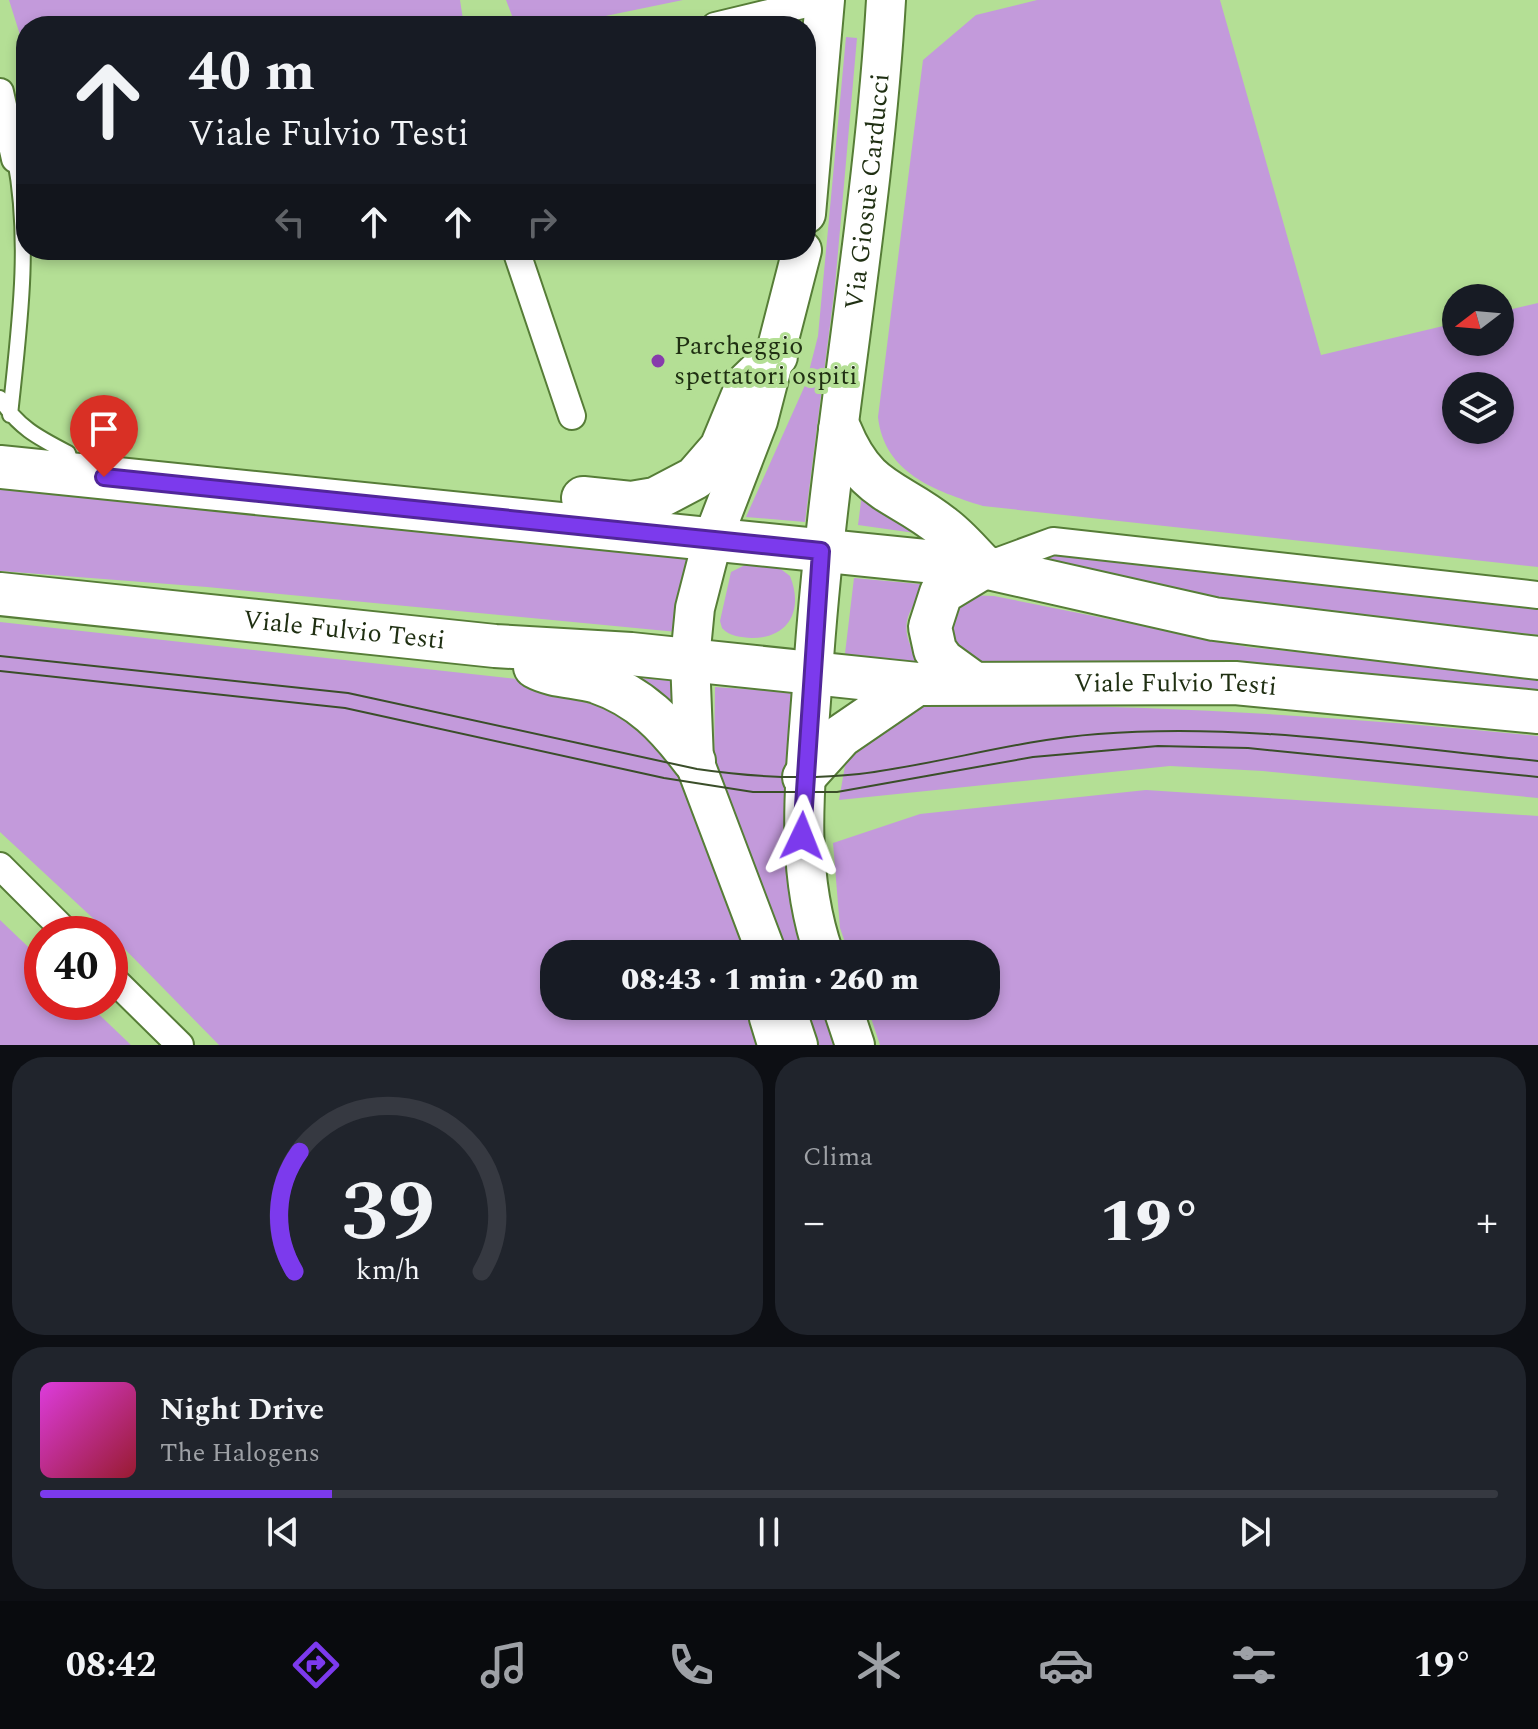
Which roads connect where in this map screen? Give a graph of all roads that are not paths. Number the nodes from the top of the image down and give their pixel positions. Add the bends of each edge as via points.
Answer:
1 (824, 0) edge
2 (886, 0) edge
3 (757, 16) edge
4 (0, 92) edge
5 (816, 95) edge
6 (10, 160) edge
7 (23, 260) edge
8 (519, 260) edge
9 (800, 260) edge
10 (776, 356) junction
11 (0, 398) edge
12 (10, 415) junction
13 (572, 416) dead end
14 (840, 430) junction
15 (0, 467) edge
16 (75, 475) junction
17 (281, 494) junction
18 (713, 538) junction
19 (821, 551) junction
20 (984, 567) junction
21 (0, 594) edge
22 (1538, 595) edge
23 (495, 646) junction
24 (1538, 658) edge
25 (690, 659) junction
26 (813, 673) junction
27 (972, 682) junction
28 (917, 684) junction
29 (1538, 712) edge
30 (694, 761) junction
31 (804, 777) junction
32 (0, 866) edge
33 (50, 916) edge
34 (762, 940) edge
35 (819, 940) edge
36 (128, 994) edge
37 (763, 1020) edge
38 (790, 1020) edge
39 (847, 1020) edge
40 (180, 1045) edge
41 (771, 1045) edge
42 (798, 1045) edge
43 (855, 1045) edge

1 - 3 street
1 - 5 main road
2 - 14 main road, Via Giosuè Carducci
4 - 6 street
7 - 12 lane
8 - 13 street
9 - 10 main road
10 - 17 main road via 748,383 721,448 695,478 655,499 631,503 343,472
10 - 18 main road via 758,421
11 - 12 lane
12 - 16 lane via 68,453
14 - 19 main road, Via Giosuè Carducci
14 - 20 main road via 860,469 879,487 944,527
15 - 16 main road
16 - 17 main road
17 - 18 main road
18 - 19 main road
18 - 25 main road via 695,608
19 - 20 main road
19 - 26 main road
20 - 22 street via 1053,541
20 - 24 main road via 1214,619
20 - 27 main road via 941,593 930,627 943,661
21 - 23 main road, Viale Fulvio Testi
23 - 25 main road, Viale Fulvio Testi
23 - 30 main road via 541,670 597,682 639,702 662,719
25 - 26 main road, Viale Fulvio Testi
25 - 30 main road
26 - 28 main road, Viale Fulvio Testi
26 - 31 main road
27 - 28 main road, Viale Fulvio Testi
27 - 29 main road, Viale Fulvio Testi via 1235,683
28 - 31 main road via 841,736
30 - 34 main road
31 - 35 main road via 802,836
32 - 33 street
36 - 40 street
37 - 41 street
38 - 42 main road
39 - 43 main road

